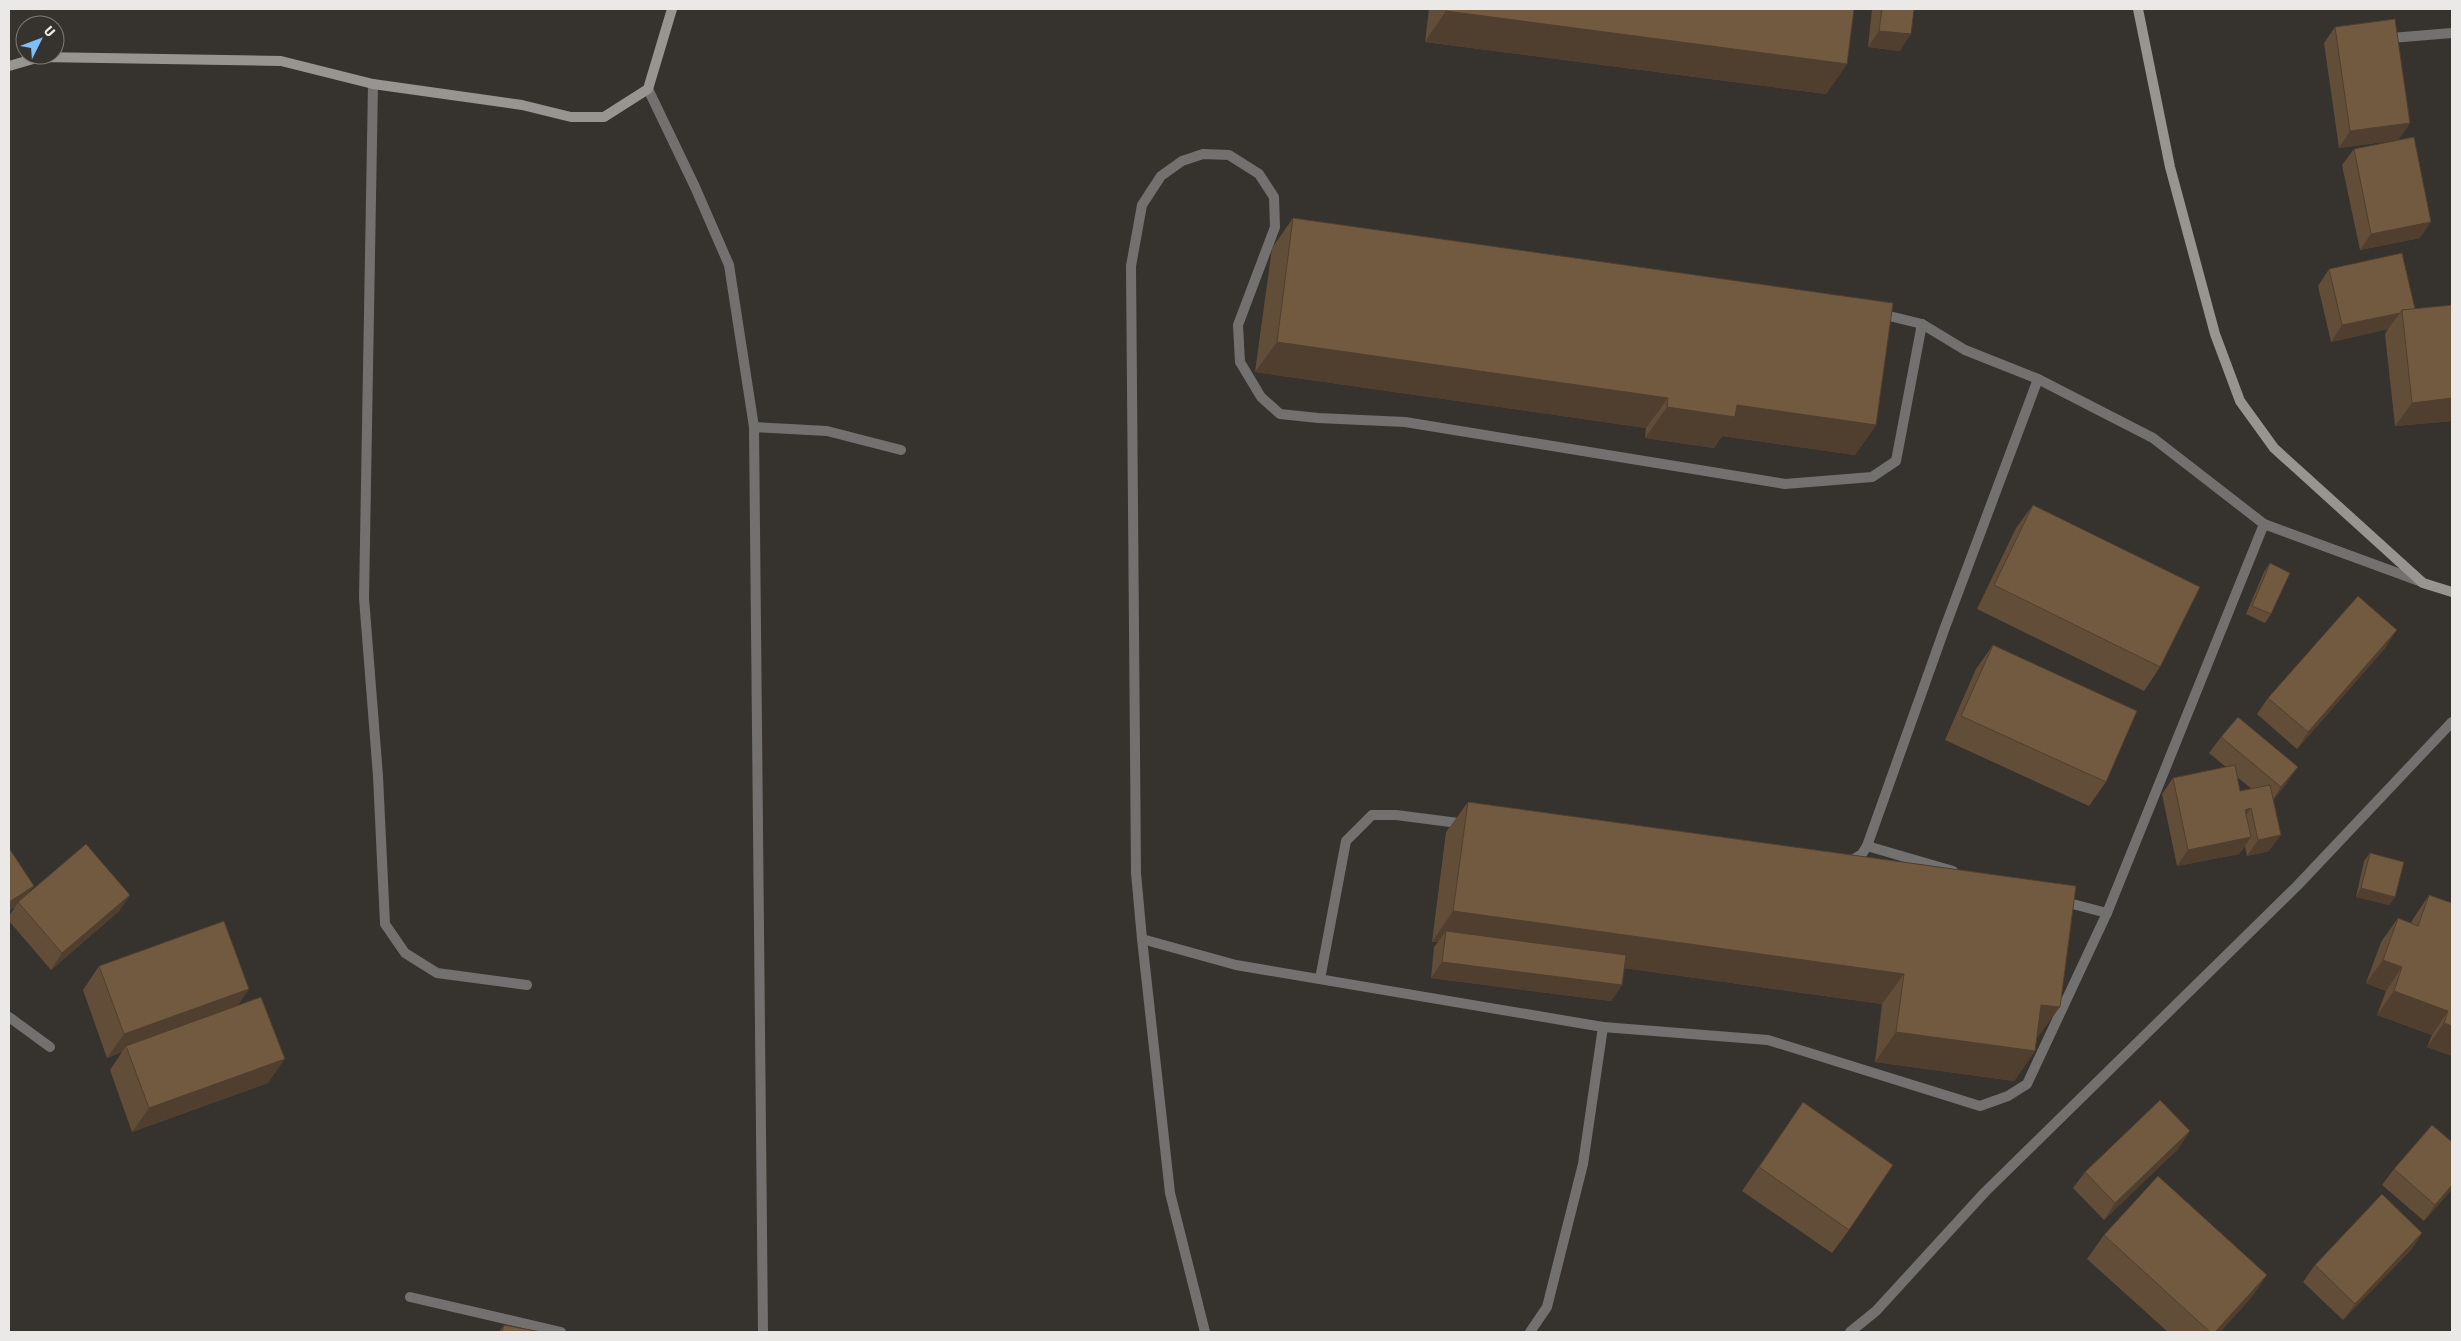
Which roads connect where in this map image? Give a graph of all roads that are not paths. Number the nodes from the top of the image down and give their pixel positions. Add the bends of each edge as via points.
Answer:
1 (672, 9) edge
2 (2138, 9) edge
3 (2452, 33) edge
4 (2391, 38) edge
5 (9, 66) edge
6 (373, 84) junction
7 (648, 90) junction
8 (1867, 310) edge
9 (1922, 324) junction
10 (2038, 379) junction
11 (754, 427) junction
12 (901, 450) dead end
13 (2264, 524) junction
14 (2423, 583) junction
15 (2452, 592) edge
16 (2452, 722) edge
17 (1474, 825) edge
18 (1867, 846) junction
19 (1835, 864) edge
20 (1959, 873) edge
21 (2052, 899) edge
22 (2107, 913) junction
23 (1142, 938) junction
24 (1320, 979) junction
25 (527, 985) dead end
26 (9, 1017) edge
27 (1603, 1027) junction
28 (50, 1046) dead end
29 (410, 1297) dead end
30 (561, 1332) edge
31 (763, 1332) edge
32 (1206, 1332) edge
33 (1530, 1332) edge
34 (1850, 1332) edge

1 - 7 street
2 - 14 street via 2170,167 2215,334 2240,401 2274,448
3 - 4 street
5 - 6 street via 40,57 281,60
6 - 7 street via 522,104 587,118 604,117
6 - 25 street via 364,598 378,776 385,924 405,953 437,973
7 - 11 street via 696,186 729,265
8 - 9 street
9 - 10 street via 1965,350
9 - 23 street via 1896,461 1872,477 1785,484 1405,422 1280,414 1261,397 1240,362 1238,325 1280,228 1274,197 1259,174 1228,155 1203,154 1182,161 1161,176 1142,205 1131,276 1136,853
10 - 13 street via 2153,438
10 - 18 street
11 - 12 street via 827,431
11 - 31 street
13 - 14 street
13 - 22 street
14 - 15 street
16 - 34 street via 2297,886 1985,1192 1876,1311
17 - 24 street via 1396,814 1372,815 1346,841
18 - 19 street via 1862,854 1849,862
18 - 20 street
21 - 22 street
22 - 27 street via 2027,1084 2008,1096 1980,1106 1768,1040
23 - 24 street via 1236,965
23 - 32 street via 1170,1194
24 - 27 street
26 - 28 street
27 - 33 street via 1580,1174 1547,1307
29 - 30 street

